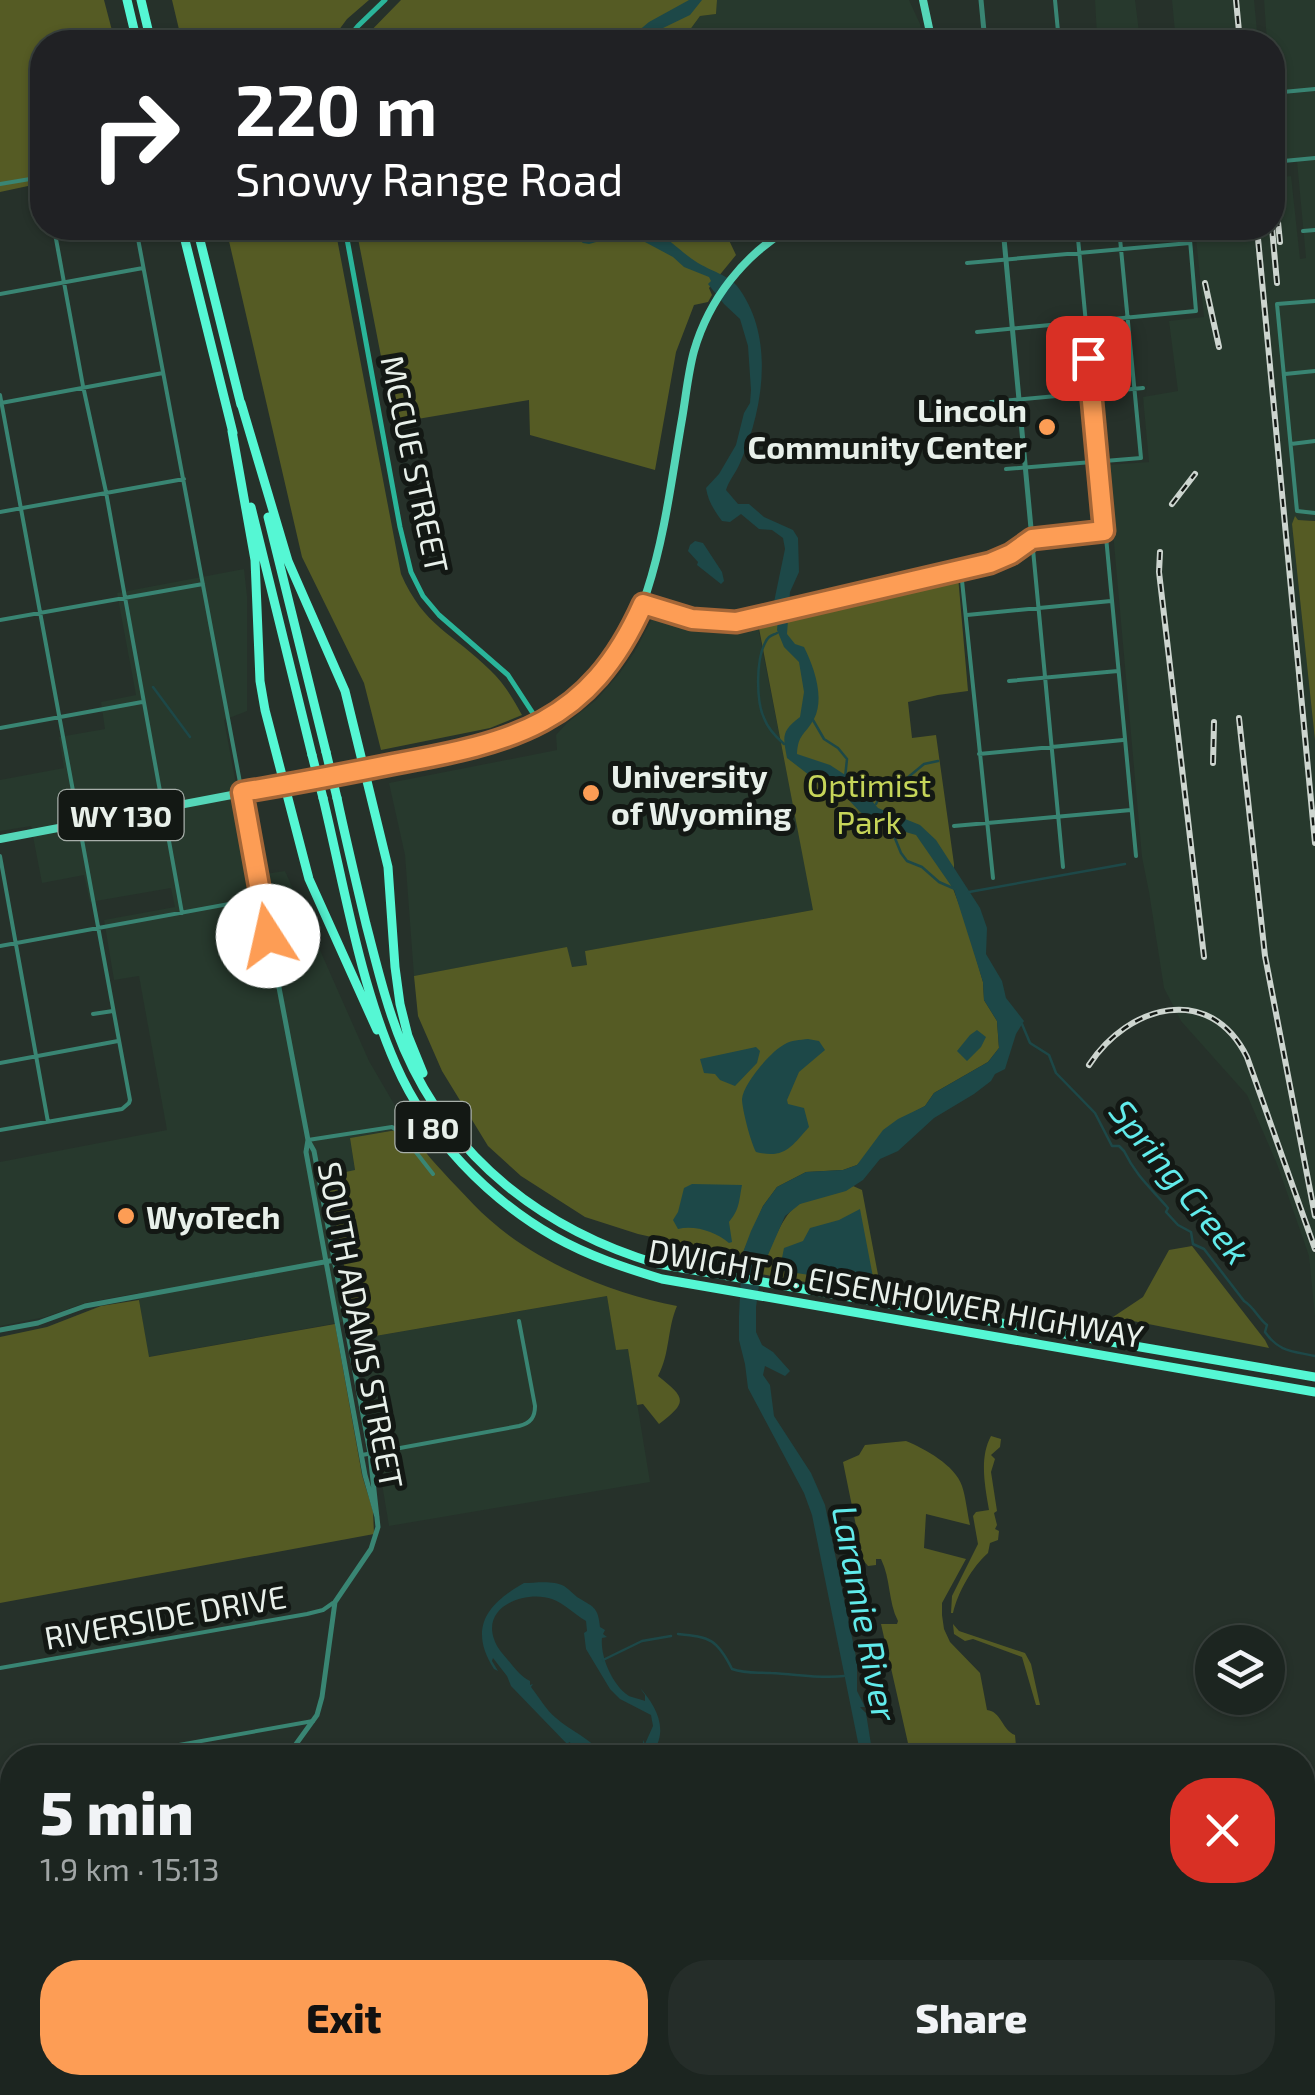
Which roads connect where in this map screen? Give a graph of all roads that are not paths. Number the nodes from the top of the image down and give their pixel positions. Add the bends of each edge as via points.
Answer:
1 (127, 0) edge
2 (141, 0) edge
3 (385, 0) edge
4 (922, 0) edge
5 (982, 0) edge
6 (1055, 0) edge
7 (134, 30) edge
8 (148, 30) edge
9 (355, 30) edge
10 (929, 30) edge
11 (985, 30) edge
12 (1058, 30) edge
13 (1315, 89) edge
14 (1285, 92) edge
15 (1315, 158) edge
16 (1285, 161) edge
17 (30, 178) edge
18 (0, 184) edge
19 (1315, 230) edge
20 (1303, 231) dead end
21 (56, 240) edge
22 (138, 240) edge
23 (185, 240) edge
24 (200, 240) edge
25 (347, 240) edge
26 (773, 240) edge
27 (1004, 240) edge
28 (1078, 240) edge
29 (1120, 240) edge
30 (1190, 240) edge
31 (1190, 243) junction
32 (1121, 249) junction
33 (1079, 253) junction
34 (1006, 260) junction
35 (967, 263) dead end
36 (143, 268) junction
37 (64, 282) junction
38 (0, 294) edge
39 (1315, 300) edge
40 (1128, 318) junction
41 (1085, 323) junction
42 (1012, 329) junction
43 (977, 332) dead end
44 (1315, 371) edge
45 (163, 373) junction
46 (1284, 374) junction
47 (83, 386) junction
48 (1135, 388) junction
49 (1143, 388) dead end
50 (1091, 392) junction
51 (0, 395) edge
52 (1018, 399) junction
53 (991, 402) dead end
54 (1, 403) edge
55 (241, 403) junction
56 (232, 431) junction
57 (1315, 442) edge
58 (1290, 444) junction
59 (1098, 461) junction
60 (1025, 468) junction
61 (1006, 469) dead end
62 (184, 479) junction
63 (106, 492) junction
64 (21, 508) junction
65 (0, 512) edge
66 (1315, 513) edge
67 (1104, 531) junction
68 (1032, 539) junction
69 (961, 571) junction
70 (203, 584) junction
71 (124, 598) junction
72 (1111, 601) junction
73 (643, 604) junction
74 (1039, 608) junction
75 (40, 613) junction
76 (966, 615) junction
77 (0, 620) edge
78 (1118, 671) junction
79 (1045, 678) junction
80 (1009, 681) dead end
81 (142, 702) junction
82 (60, 716) junction
83 (540, 724) junction
84 (0, 728) edge
85 (1124, 740) junction
86 (1052, 747) junction
87 (979, 754) junction
88 (366, 770) junction
89 (284, 785) junction
90 (242, 792) junction
91 (162, 808) junction
92 (1131, 810) junction
93 (1059, 816) junction
94 (79, 824) junction
95 (986, 824) junction
96 (954, 826) dead end
97 (0, 839) edge
98 (0, 856) edge
99 (1136, 856) dead end
100 (1063, 867) dead end
101 (993, 878) dead end
102 (261, 898) junction
103 (182, 913) junction
104 (98, 928) junction
105 (16, 943) junction
106 (0, 946) edge
107 (113, 1011) junction
108 (93, 1014) dead end
109 (118, 1041) junction
110 (36, 1056) junction
111 (0, 1063) edge
112 (396, 1065) junction
113 (48, 1122) junction
114 (0, 1130) edge
115 (308, 1140) junction
116 (433, 1174) dead end
117 (512, 1190) junction
118 (335, 1260) junction
119 (326, 1262) junction
120 (519, 1321) dead end
121 (0, 1330) edge
122 (1313, 1377) edge
123 (1313, 1391) edge
124 (370, 1453) junction
125 (361, 1455) junction
126 (377, 1517) junction
127 (335, 1602) junction
128 (0, 1668) edge
129 (313, 1721) junction
130 (179, 1745) edge
131 (295, 1745) edge

1 - 7 highway
2 - 8 highway
3 - 9 main road
4 - 10 main road
5 - 11 street
6 - 12 street
13 - 14 street
15 - 16 street
17 - 18 street
19 - 20 street
21 - 37 street
22 - 36 street, SOUTH ADAMS STREET
23 - 56 highway, DWIGHT D. EISENHOWER HIGHWAY / I 80
24 - 55 highway, DWIGHT D. EISENHOWER HIGHWAY / I 80
25 - 83 main road, MCCUE STREET via 411,572 432,608 508,675
26 - 73 main road, WY 130 via 734,276 694,350
27 - 34 street
28 - 33 street
29 - 32 street
30 - 31 street
31 - 32 street
31 - 40 street via 1196,311
32 - 33 street
32 - 40 street
33 - 34 street
33 - 41 street
34 - 35 street
34 - 42 street
36 - 37 street
36 - 45 street, SOUTH ADAMS STREET
37 - 38 street
37 - 47 street
39 - 46 street via 1277,304
40 - 41 street
40 - 48 street
41 - 42 street
41 - 50 street
42 - 43 street
42 - 52 street
44 - 46 street
45 - 47 street
45 - 62 street, SOUTH ADAMS STREET
46 - 58 street
47 - 54 street
47 - 63 street
48 - 49 street
48 - 50 street
48 - 59 street via 1141,458
50 - 52 street
50 - 59 street
51 - 54 street
52 - 53 street
52 - 60 street
54 - 64 street
55 - 88 highway via 278,534 342,681
55 - 117 highway, DWIGHT D. EISENHOWER HIGHWAY / I 80, bridge via 387,1004 446,1122
56 - 89 highway via 255,560 260,680
56 - 112 highway, DWIGHT D. EISENHOWER HIGHWAY / I 80, bridge via 364,970
57 - 58 street
58 - 66 street via 1297,510
59 - 60 street
59 - 67 street
60 - 61 street
60 - 68 street
62 - 63 street
62 - 70 street, SOUTH ADAMS STREET
63 - 64 street
63 - 71 street
64 - 65 street
64 - 75 street
67 - 68 street
67 - 72 street
68 - 69 street via 1002,559
68 - 74 street
69 - 73 street via 736,622 680,617
69 - 76 street
70 - 71 street
70 - 90 street, SOUTH ADAMS STREET
71 - 75 street
71 - 81 street
72 - 74 street
72 - 78 street
73 - 83 main road, WY 130 via 604,670
74 - 76 street
74 - 79 street
75 - 77 street
75 - 82 street
76 - 87 street
78 - 79 street
78 - 85 street
79 - 80 street
79 - 86 street
81 - 82 street
81 - 91 street
82 - 84 street
82 - 94 street
83 - 88 main road, WY 130 via 484,746
85 - 86 street
85 - 92 street
86 - 87 street
86 - 93 street
87 - 95 street
88 - 89 main road, WY 130
88 - 117 highway via 388,866 397,986 408,1036 441,1107
89 - 90 main road, WY 130
89 - 112 highway via 309,880
90 - 91 main road, WY 130
90 - 102 street, SOUTH ADAMS STREET
91 - 94 main road, WY 130
91 - 103 street
92 - 93 street
92 - 99 street
93 - 95 street
93 - 100 street
94 - 97 main road, WY 130
94 - 104 street
95 - 96 street
95 - 101 street
98 - 105 street
102 - 103 street
102 - 115 street, SOUTH ADAMS STREET
103 - 104 street
104 - 105 street
104 - 107 street
105 - 106 street
105 - 110 street
107 - 108 street
107 - 109 street
109 - 110 street
109 - 113 street via 128,1105
110 - 111 street
110 - 113 street
112 - 123 highway, DWIGHT D. EISENHOWER HIGHWAY / I 80 via 443,1141 493,1192 555,1237 623,1268
113 - 114 street
115 - 116 street via 392,1127
115 - 118 street, SOUTH ADAMS STREET
115 - 119 street, SOUTH ADAMS STREET
117 - 122 highway, DWIGHT D. EISENHOWER HIGHWAY / I 80 via 574,1232 658,1264
118 - 119 street
118 - 124 street, SOUTH ADAMS STREET
119 - 121 street via 84,1306
119 - 125 street, SOUTH ADAMS STREET
120 - 124 street via 532,1419
124 - 125 street
124 - 126 street, SOUTH ADAMS STREET
125 - 126 street, SOUTH ADAMS STREET
126 - 127 street, SOUTH ADAMS STREET via 375,1542
127 - 128 street, RIVERSIDE DRIVE via 307,1614
127 - 129 street
129 - 130 street
129 - 131 street

